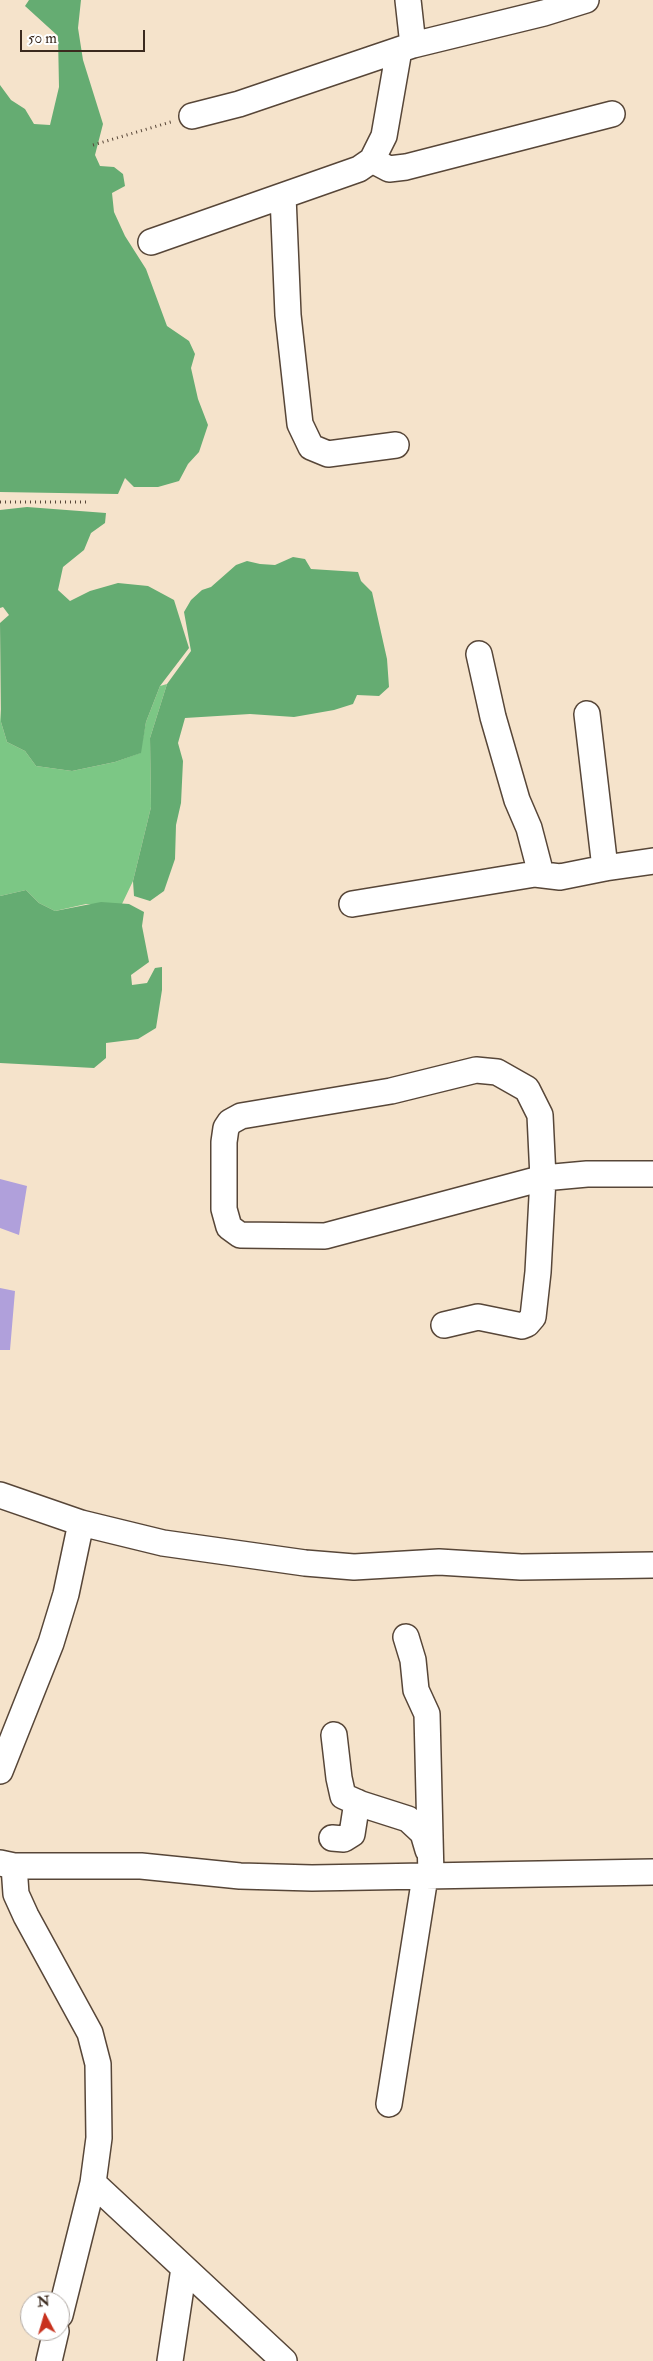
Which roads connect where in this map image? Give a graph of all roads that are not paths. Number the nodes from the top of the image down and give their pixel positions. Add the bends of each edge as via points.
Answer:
1 (408, 0) edge
2 (586, 0) edge
3 (406, 48) junction
4 (612, 114) dead end
5 (192, 116) road end
6 (372, 160) junction
7 (283, 196) junction
8 (151, 242) dead end
9 (396, 445) dead end
10 (478, 654) dead end
11 (587, 714) dead end
12 (653, 861) edge
13 (605, 868) junction
14 (541, 874) junction
15 (352, 904) dead end
16 (653, 1174) edge
17 (543, 1178) junction
18 (444, 1325) dead end
19 (0, 1495) edge
20 (81, 1523) junction
21 (653, 1565) edge
22 (406, 1637) dead end
23 (334, 1735) dead end
24 (0, 1771) edge
25 (357, 1802) junction
26 (332, 1838) dead end
27 (7, 1864) edge
28 (429, 1871) junction
29 (653, 1872) edge
30 (389, 2104) dead end
31 (93, 2183) junction
32 (184, 2268) junction
33 (66, 2291) edge
34 (53, 2341) edge
35 (48, 2361) edge
36 (170, 2361) edge
37 (284, 2361) edge

1 - 3 street
2 - 3 street
3 - 5 street
3 - 6 street via 384,136
4 - 6 street via 406,167 390,169
6 - 7 street via 359,169
7 - 8 street
7 - 9 street via 288,315 300,424 311,448 328,454
10 - 14 street via 517,800 529,828
11 - 13 street
12 - 13 street
13 - 14 street via 560,877
14 - 15 street
16 - 17 street
17 - 17 street via 324,1236 240,1235 229,1227 224,1209 225,1135 230,1122 241,1116 391,1090 464,1072 497,1072 527,1089 538,1110
17 - 18 street via 537,1281 531,1321 517,1326 478,1317
19 - 20 street
20 - 21 street via 162,1542 333,1565 439,1562 521,1566
20 - 24 street via 66,1594 51,1643
22 - 28 street via 413,1660 416,1690 426,1714
23 - 25 street via 343,1796
25 - 26 street via 352,1834 344,1839
25 - 28 street via 408,1819 423,1833
27 - 28 street via 141,1866 240,1876
27 - 31 street via 26,1916 90,2033 98,2073 99,2138
28 - 29 street
28 - 30 street
31 - 32 street
31 - 33 street
32 - 36 street
32 - 37 street
34 - 35 street

